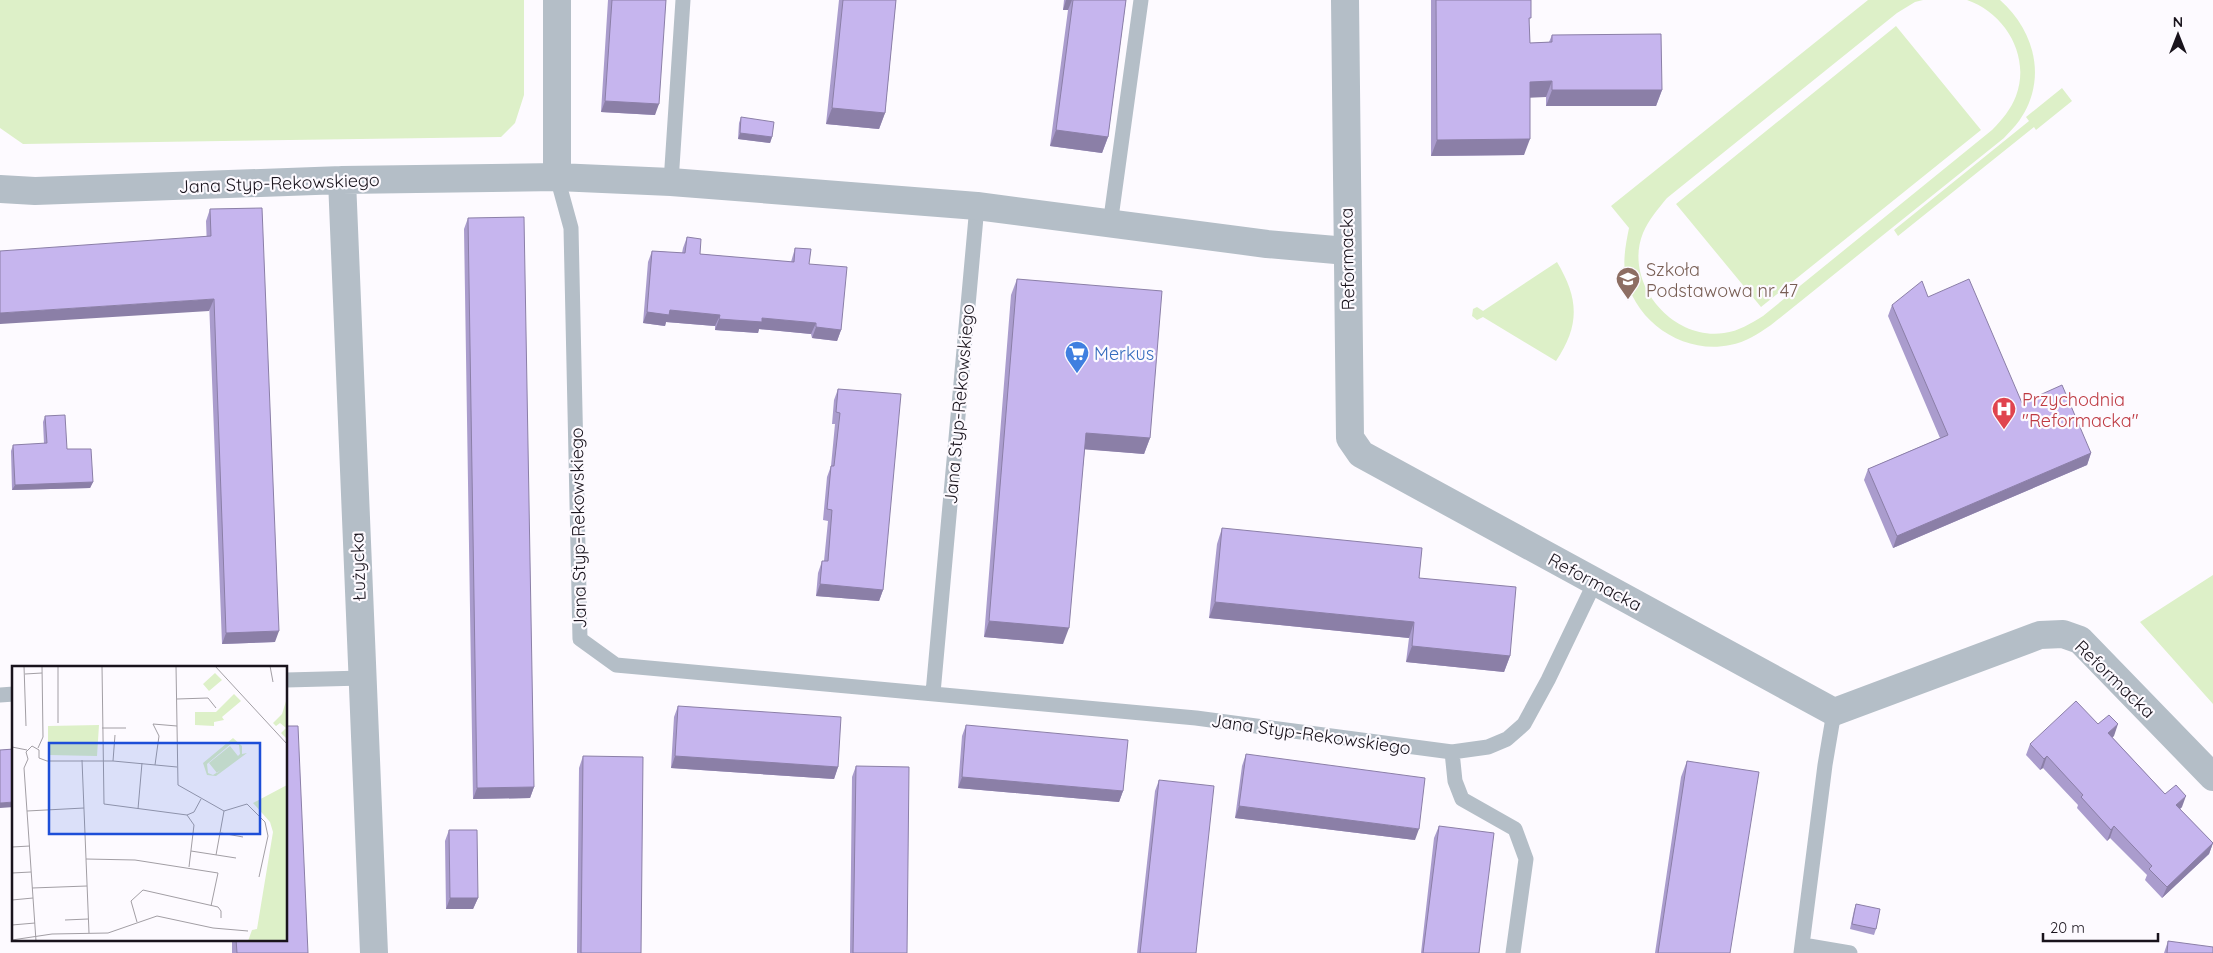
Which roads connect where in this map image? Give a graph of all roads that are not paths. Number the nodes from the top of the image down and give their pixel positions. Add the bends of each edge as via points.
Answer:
1 (558, 0) edge
2 (683, 0) edge
3 (1141, 0) edge
4 (1345, 0) edge
5 (557, 177) junction
6 (342, 180) junction
7 (671, 182) junction
8 (0, 189) edge
9 (977, 206) junction
10 (1110, 225) junction
11 (1347, 251) junction
12 (1595, 582) junction
13 (363, 678) junction
14 (288, 680) edge
15 (933, 693) junction
16 (1834, 712) junction
17 (1452, 752) junction
18 (2213, 777) edge
19 (1802, 949) edge
20 (374, 953) edge
21 (1512, 953) edge
22 (1850, 953) edge

1 - 5 street
2 - 7 lane
3 - 10 lane
4 - 11 street, Reformacka
5 - 6 street, Jana Styp-Rekowskiego
5 - 7 street, Jana Styp-Rekowskiego
5 - 15 lane, Jana Styp-Rekowskiego via 571,228 580,639 616,665
6 - 8 street, Jana Styp-Rekowskiego via 35,191
6 - 13 street, Łużycka
7 - 9 street, Jana Styp-Rekowskiego
9 - 10 street, Jana Styp-Rekowskiego
9 - 15 lane, Jana Styp-Rekowskiego
10 - 11 street, Jana Styp-Rekowskiego
11 - 12 street, Reformacka via 1350,438 1361,454
12 - 16 street, Reformacka
12 - 17 lane, Jana Styp-Rekowskiego via 1524,724 1507,739
13 - 14 lane
13 - 20 street, Łużycka
15 - 17 lane, Jana Styp-Rekowskiego via 1196,718
16 - 18 street, Reformacka via 2040,636 2063,634 2080,640
16 - 19 lane
17 - 21 lane via 1455,781 1462,798 1516,829 1526,859
19 - 22 lane

